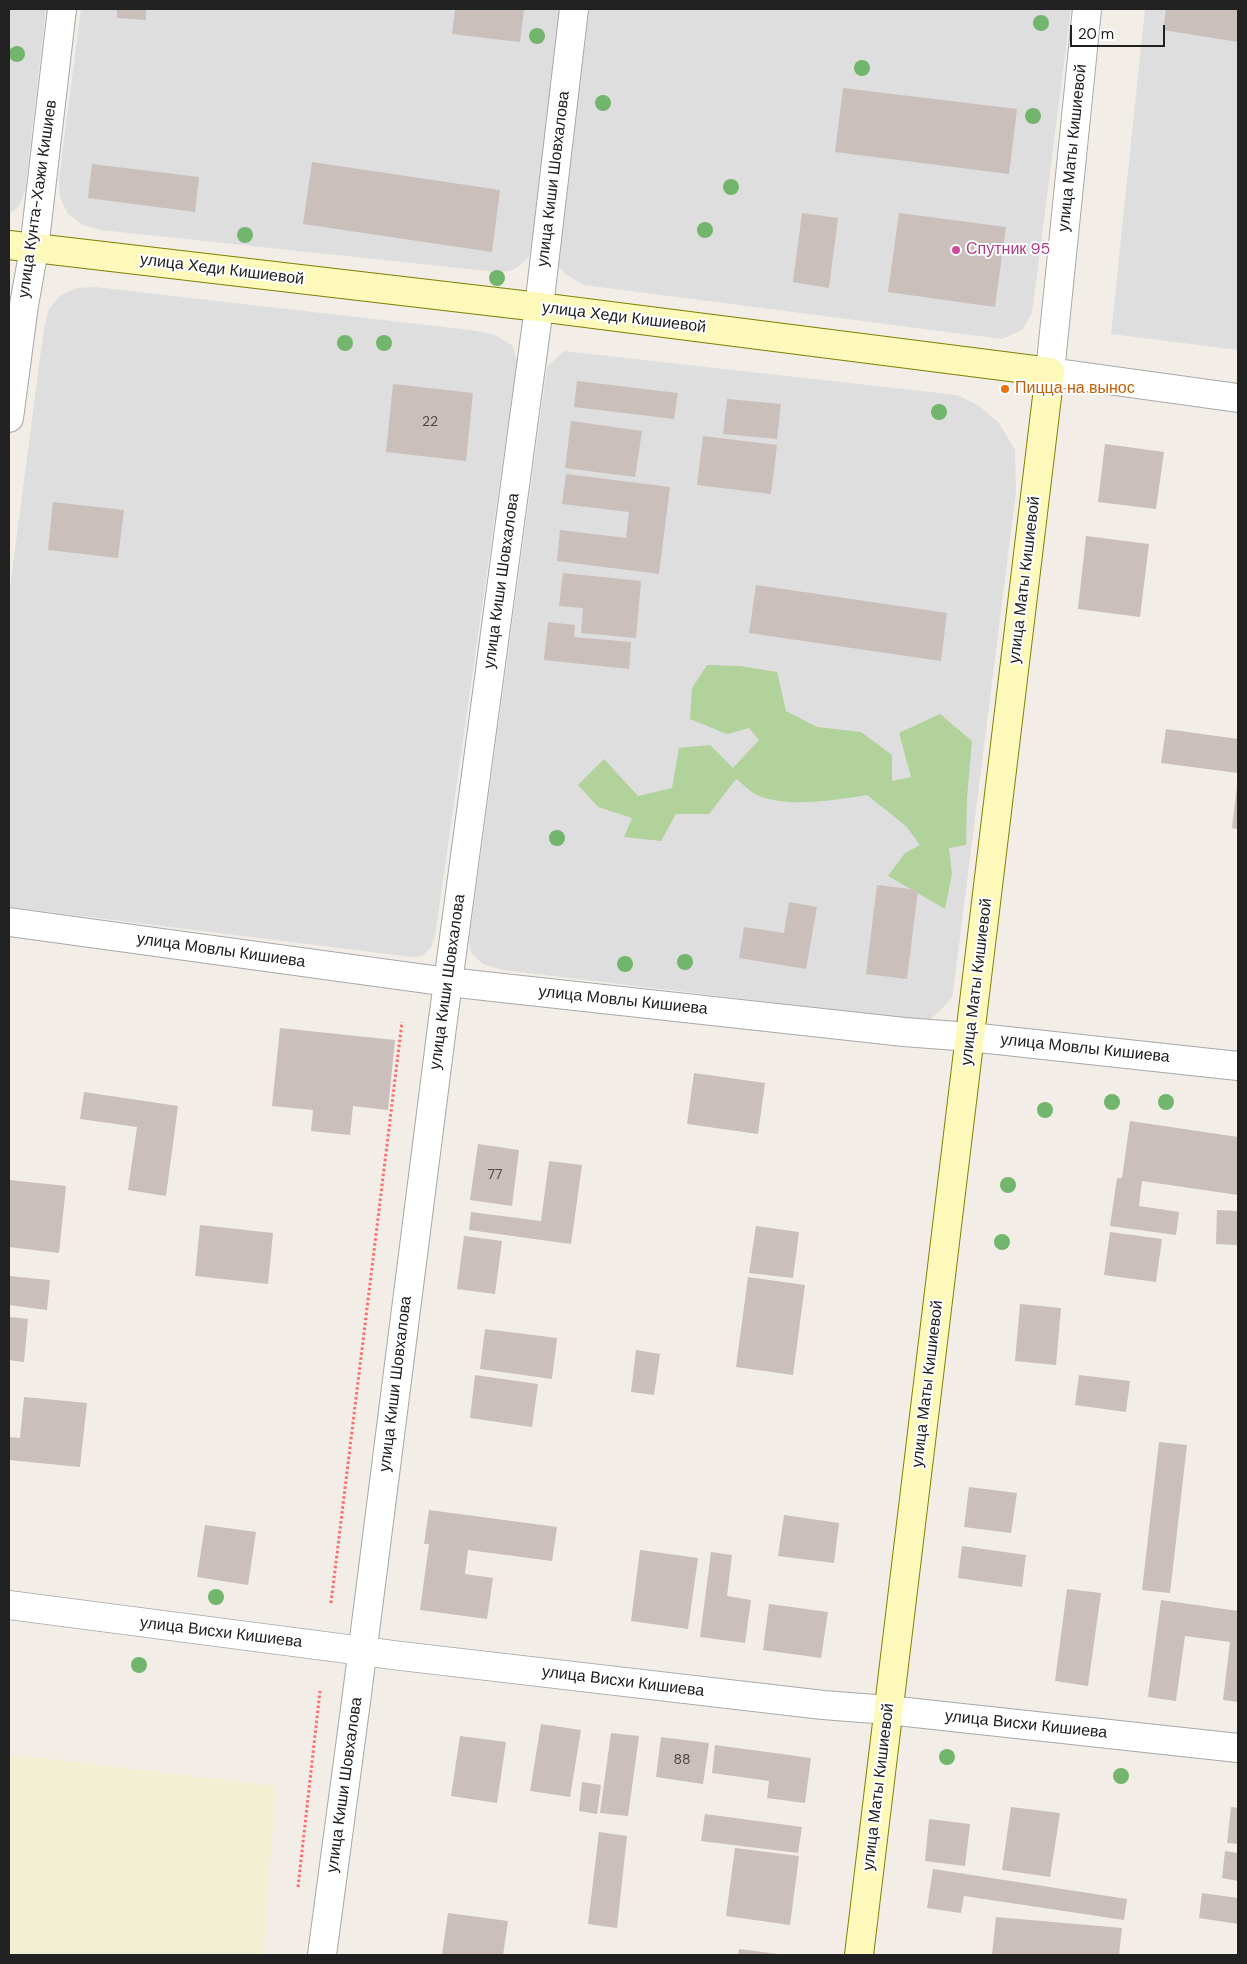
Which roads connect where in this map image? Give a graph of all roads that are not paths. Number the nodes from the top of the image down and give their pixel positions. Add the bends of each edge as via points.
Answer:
1 (62, 9) edge
2 (574, 9) edge
3 (1087, 9) edge
4 (21, 247) edge
5 (539, 307) junction
6 (1050, 372) junction
7 (1238, 398) edge
8 (9, 418) edge
9 (9, 922) edge
10 (448, 982) junction
11 (970, 1037) junction
12 (1238, 1066) edge
13 (9, 1605) edge
14 (362, 1651) junction
15 (888, 1710) junction
16 (1238, 1748) edge
17 (322, 1955) edge
18 (859, 1955) edge

1 - 4 street, улица Кунта-Хажи Кишиев
2 - 5 street, улица Киши Шовхалова
3 - 6 street, улица Маты Кишиевой
4 - 5 main road, улица Хеди Кишиевой
4 - 8 street, улица Кунта-Хажи Кишиев via 24,305
5 - 6 main road, улица Хеди Кишиевой
5 - 10 street, улица Киши Шовхалова
6 - 7 street, улица Хеди Кишиевой
6 - 11 main road, улица Маты Кишиевой
9 - 10 street, улица Мовлы Кишиева
10 - 11 street, улица Мовлы Кишиева
10 - 14 street, улица Киши Шовхалова
11 - 12 street, улица Мовлы Кишиева
11 - 15 main road, улица Маты Кишиевой
13 - 14 street, улица Висхи Кишиева
14 - 15 street, улица Висхи Кишиева
14 - 17 street, улица Киши Шовхалова
15 - 16 street, улица Висхи Кишиева
15 - 18 main road, улица Маты Кишиевой

